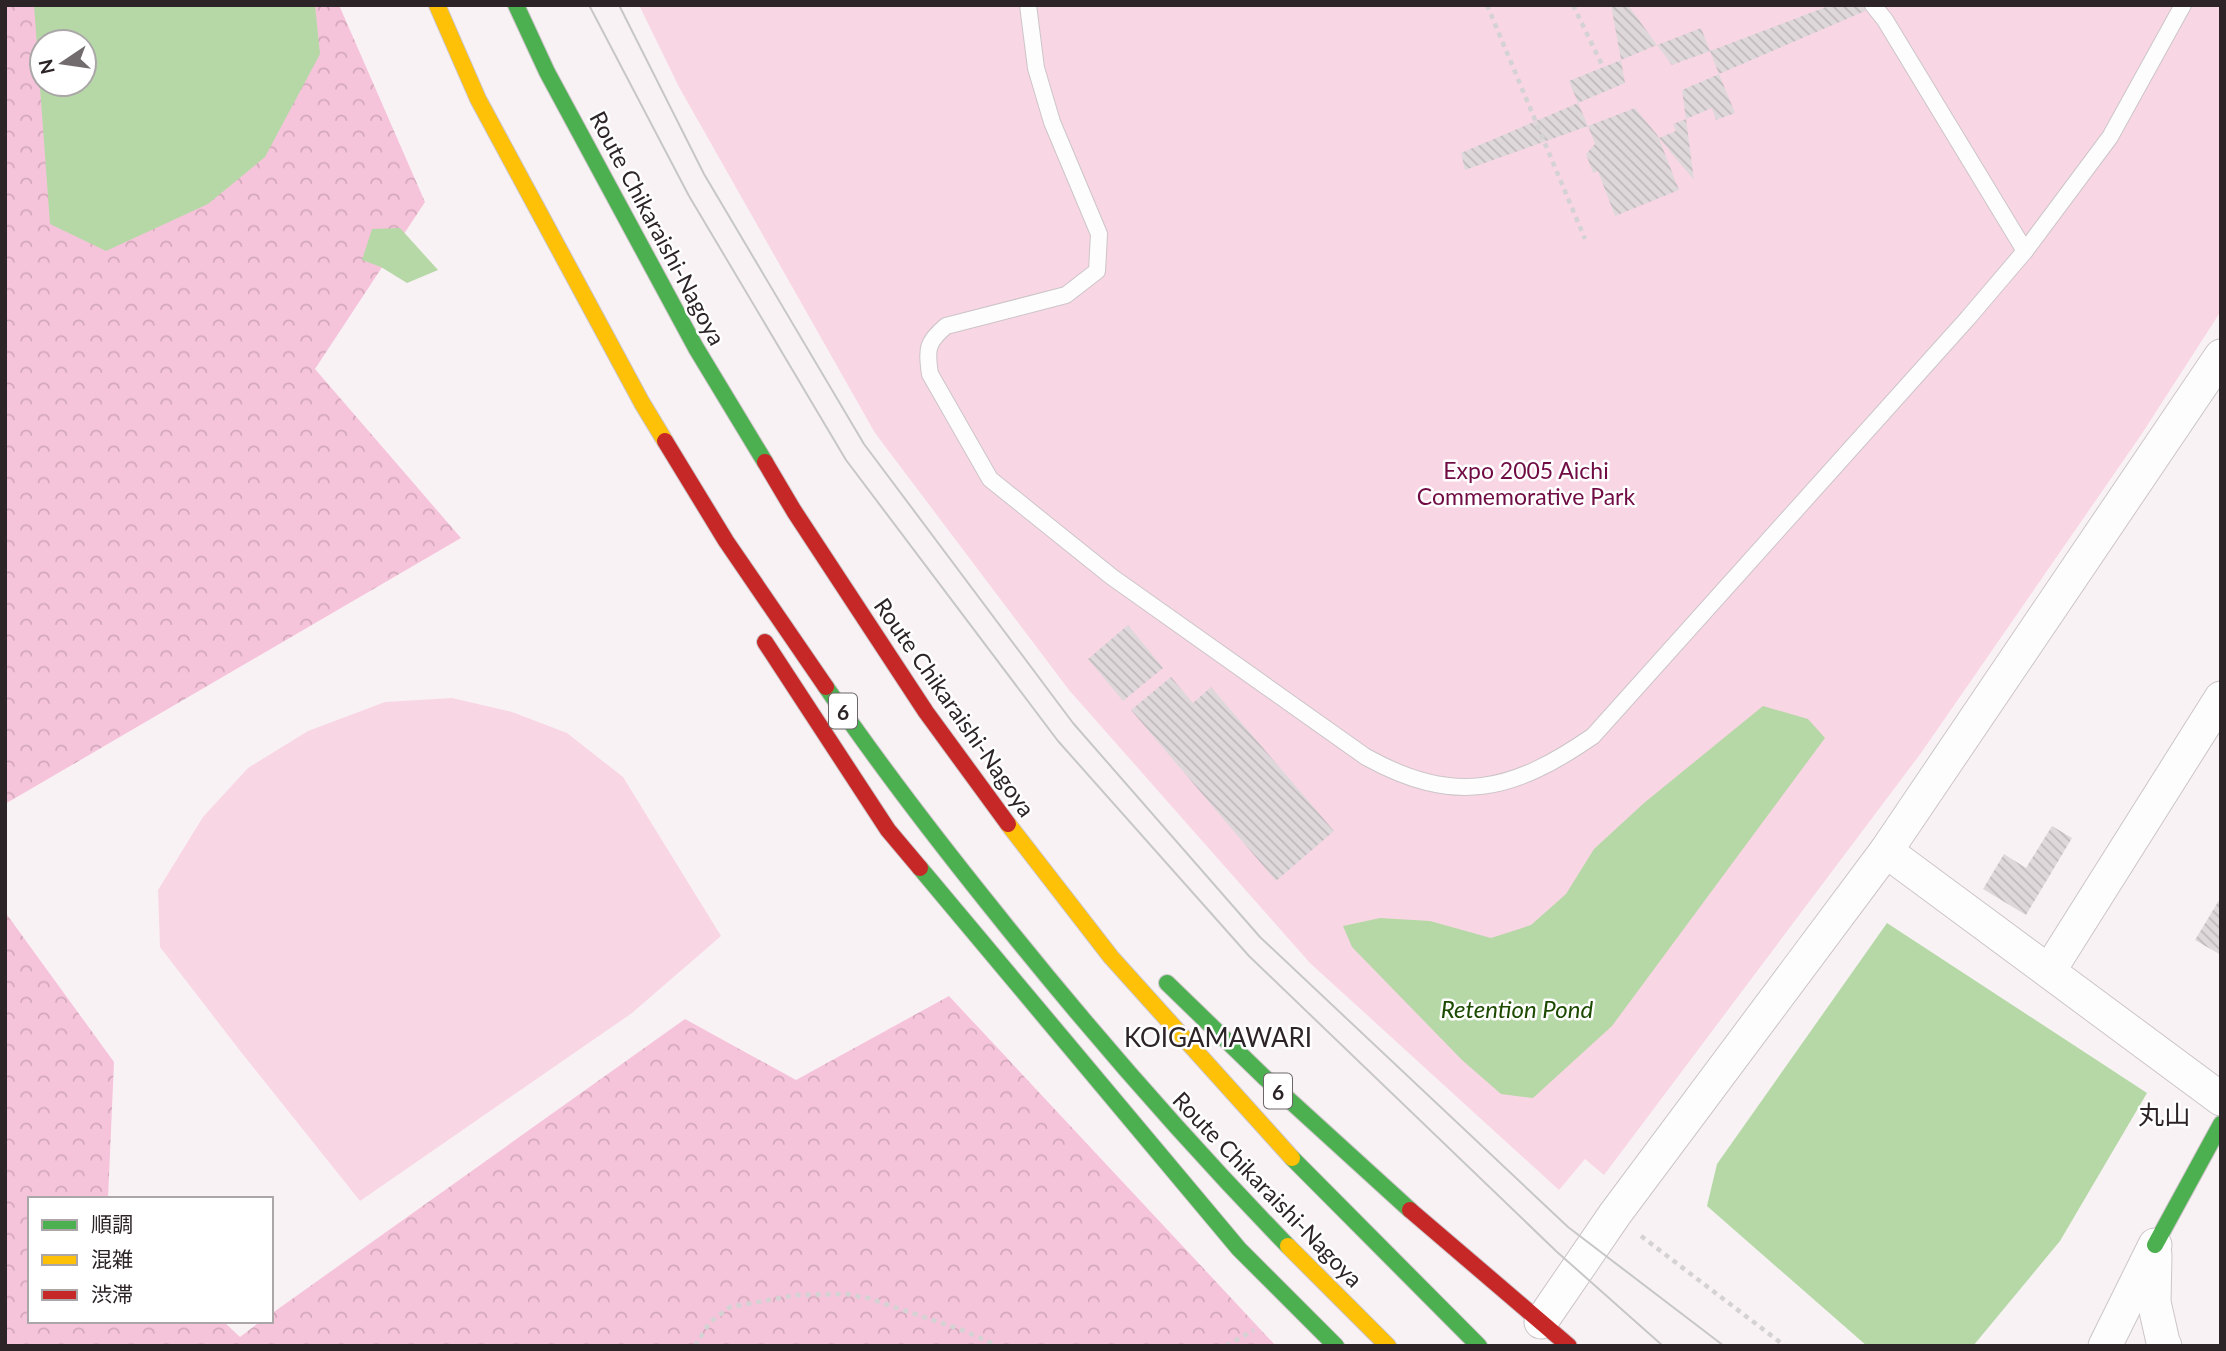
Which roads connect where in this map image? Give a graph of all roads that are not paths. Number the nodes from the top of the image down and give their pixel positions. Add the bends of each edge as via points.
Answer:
1 (437, 5) edge
2 (516, 5) edge
3 (1028, 5) edge
4 (1873, 5) edge
5 (2183, 5) edge
6 (2025, 251) junction
7 (2221, 356) edge
8 (642, 403) junction
9 (673, 485) dead end
10 (758, 631) dead end
11 (2221, 698) edge
12 (1003, 818) junction
13 (1886, 851) junction
14 (1098, 914) dead end
15 (1155, 971) dead end
16 (2049, 971) junction
17 (2221, 1099) edge
18 (2221, 1124) edge
19 (2155, 1245) junction
20 (1541, 1322) junction
21 (1336, 1346) edge
22 (1388, 1346) edge
23 (1479, 1346) edge
24 (1569, 1346) edge
25 (2105, 1346) edge
26 (2165, 1346) edge

1 - 8 main road, Route Chikaraishi-Nagoya / 6 via 478,99
2 - 12 main road, Route Chikaraishi-Nagoya / 6 via 547,72 703,360 794,511 926,712
3 - 6 lane via 1036,68 1052,122 1099,234 1097,271 1066,295 946,326 932,338 927,355 930,374 990,479 1112,578 1366,757 1395,773 1428,783 1472,789 1518,778 1558,760 1593,736
4 - 6 lane
5 - 6 lane via 2110,137
7 - 13 street
8 - 9 main road, 6
8 - 22 main road, Route Chikaraishi-Nagoya / 6 via 726,541 944,849 1069,1005 1175,1125
10 - 21 main road, 6 via 888,830 1240,1250
11 - 16 street
12 - 14 main road, 6
12 - 23 main road, Route Chikaraishi-Nagoya / 6 via 1111,957 1270,1136
13 - 16 street
13 - 20 street via 1615,1214
15 - 20 main road, 6 via 1355,1163
16 - 17 street
18 - 19 main road
19 - 25 street
19 - 26 street via 2154,1302
20 - 24 main road, 6

